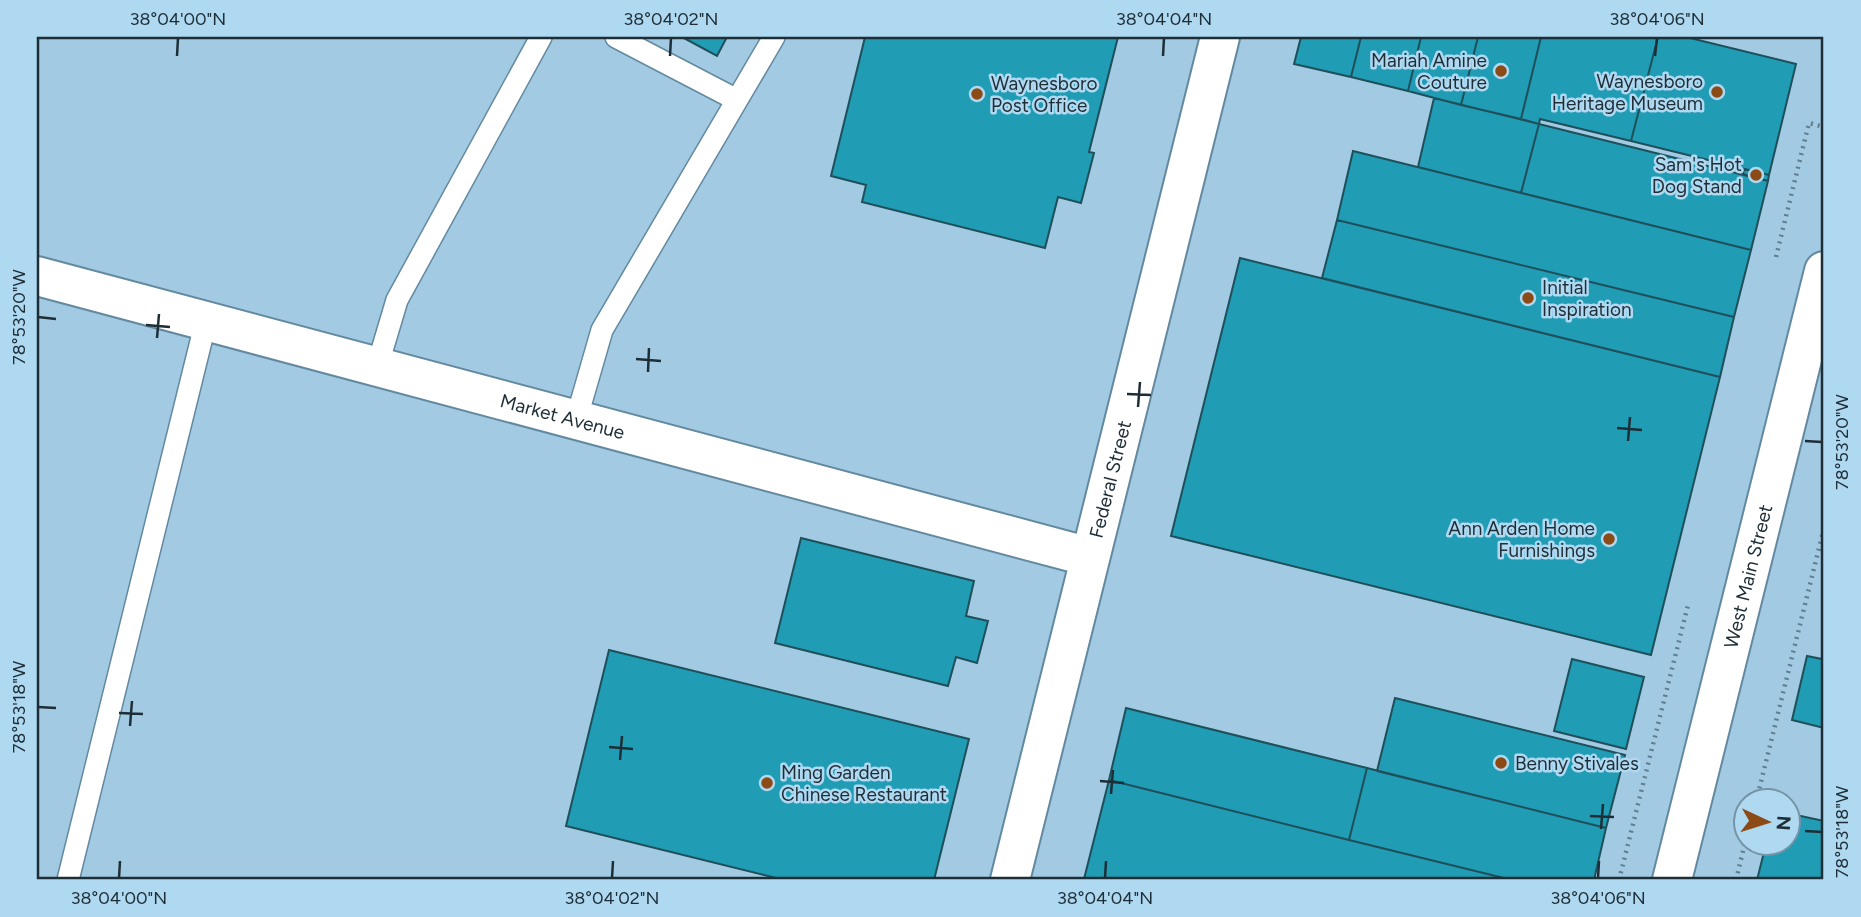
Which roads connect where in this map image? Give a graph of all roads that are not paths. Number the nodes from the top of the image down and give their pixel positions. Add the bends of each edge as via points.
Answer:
1 (541, 37) edge
2 (616, 37) edge
3 (774, 37) edge
4 (1220, 37) edge
5 (737, 100) junction
6 (1824, 271) edge
7 (37, 276) edge
8 (206, 321) junction
9 (377, 367) junction
10 (576, 420) junction
11 (1090, 557) junction
12 (68, 880) edge
13 (1010, 880) edge
14 (1672, 880) edge

1 - 9 lane via 397,300
2 - 5 lane
3 - 5 lane
4 - 11 street, Federal Street
5 - 10 lane via 602,330
6 - 14 street, West Main Street
7 - 8 street, Market Avenue
8 - 9 street, Market Avenue
8 - 12 lane
9 - 10 street, Market Avenue
10 - 11 street, Market Avenue
11 - 13 street, Federal Street

